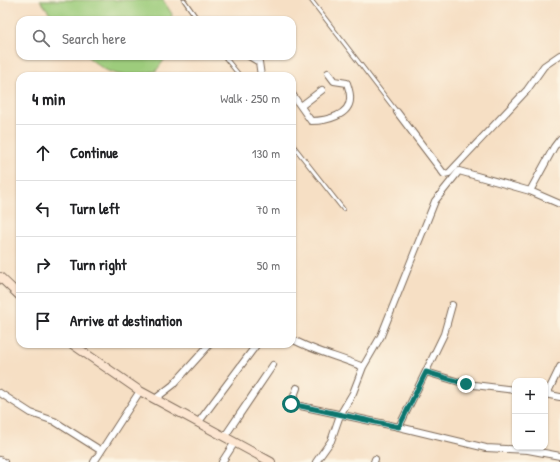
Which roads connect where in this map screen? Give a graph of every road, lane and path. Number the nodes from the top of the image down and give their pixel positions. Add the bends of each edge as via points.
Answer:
1 (184, 0) edge
2 (311, 0) edge
3 (195, 16) edge
4 (560, 55) edge
5 (227, 60) edge
6 (256, 60) edge
7 (237, 72) edge
8 (260, 72) edge
9 (328, 73) dead end
10 (322, 90) dead end
11 (296, 99) edge
12 (301, 106) junction
13 (397, 112) joint
14 (560, 139) edge
15 (296, 149) edge
16 (530, 191) junction
17 (560, 204) edge
18 (343, 209) dead end
19 (0, 277) edge
20 (16, 292) edge
21 (452, 305) dead end
22 (296, 341) edge
23 (78, 348) edge
24 (206, 348) edge
25 (254, 348) edge
26 (273, 365) dead end
27 (363, 367) junction
28 (560, 367) edge
29 (426, 372) junction
30 (297, 388) dead end
31 (512, 390) edge
32 (548, 390) edge
33 (140, 391) junction
34 (0, 393) edge
35 (548, 394) edge
36 (560, 397) edge
37 (154, 399) junction
38 (340, 415) junction
39 (198, 423) junction
40 (399, 427) junction
41 (225, 436) junction
42 (235, 442) junction
43 (100, 450) junction
44 (560, 456) edge
45 (0, 460) edge
46 (4, 462) edge
47 (94, 462) edge
48 (222, 462) edge
49 (271, 462) edge
50 (316, 462) edge

1 - 3 lane
2 - 13 lane
4 - 13 street via 544,66 527,90 449,173 444,174
5 - 7 lane
6 - 8 street via 259,62
9 - 12 street via 334,81 348,83 351,98 345,110 329,120 311,121
10 - 12 street
11 - 12 street
14 - 16 street
15 - 18 lane
16 - 17 street
16 - 27 street via 459,171 435,201 381,336
19 - 20 street
21 - 29 street via 444,334
22 - 27 street via 310,349
23 - 33 street
24 - 37 street via 173,384
25 - 39 street
26 - 41 street
27 - 38 street via 353,393
28 - 32 street
29 - 31 street via 466,384
29 - 40 street
30 - 38 street via 291,404
33 - 37 street
33 - 43 street
34 - 43 street via 31,413 54,420
35 - 36 street
37 - 39 street
38 - 40 street
38 - 50 street via 331,441
39 - 41 street
40 - 44 street via 486,448 528,450
41 - 42 street
42 - 48 street
42 - 49 street
43 - 47 street
45 - 46 street

